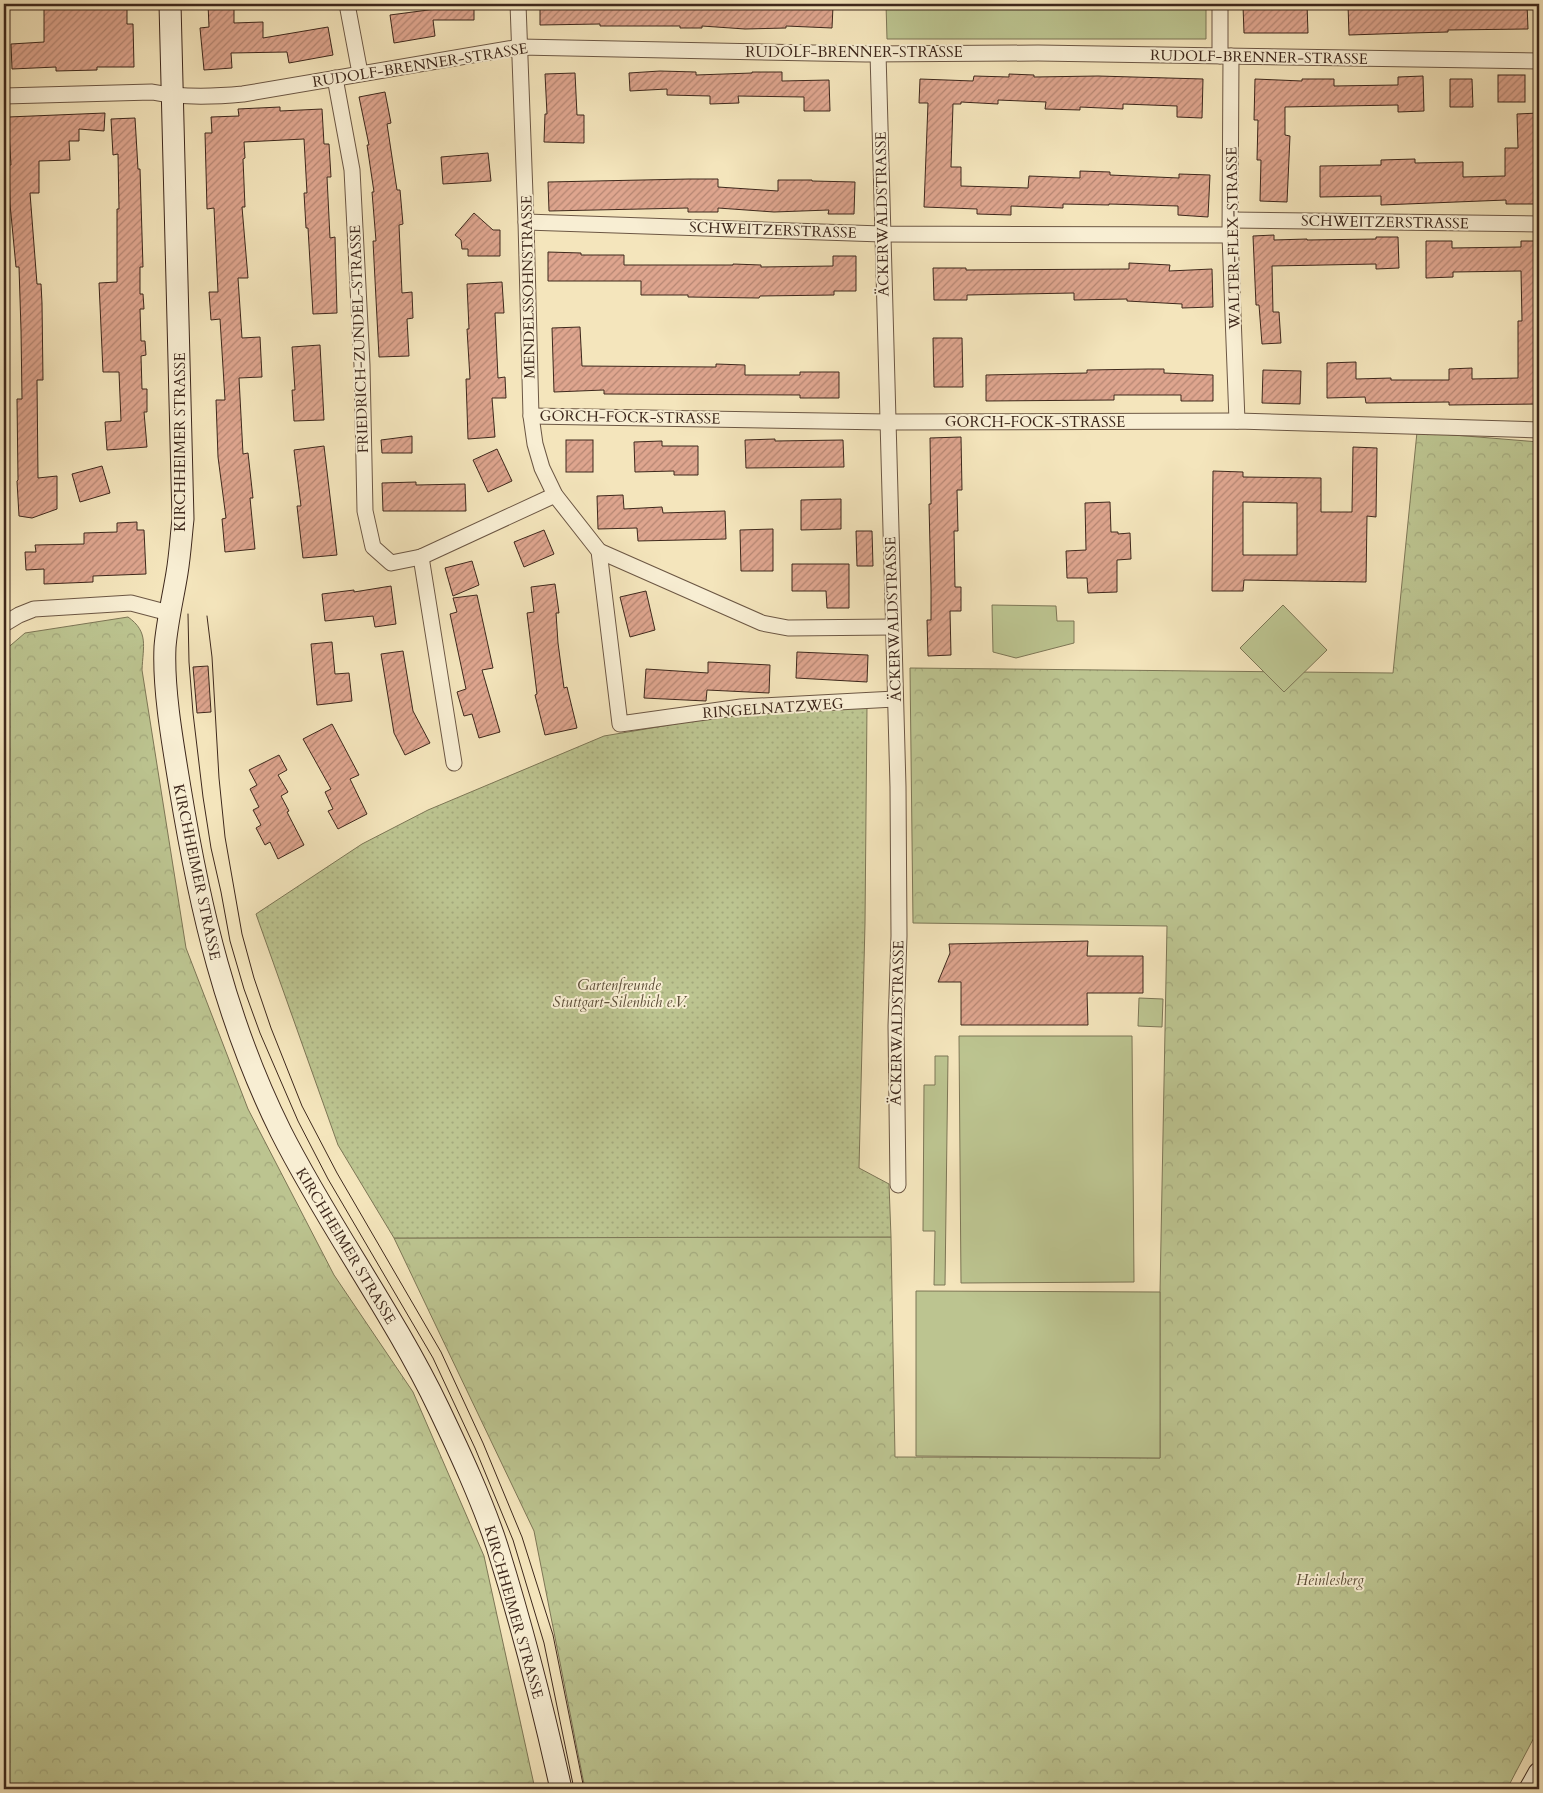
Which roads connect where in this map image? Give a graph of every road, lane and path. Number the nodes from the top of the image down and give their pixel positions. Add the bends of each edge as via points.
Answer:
1 (170, 4) edge
2 (346, 4) edge
3 (518, 4) edge
4 (1220, 4) edge
5 (520, 48) junction
6 (878, 53) junction
7 (1226, 56) junction
8 (1539, 61) edge
9 (360, 73) junction
10 (335, 78) junction
11 (4, 96) edge
12 (172, 96) junction
13 (526, 222) junction
14 (1539, 224) edge
15 (1230, 228) junction
16 (882, 234) junction
17 (531, 416) junction
18 (1237, 421) junction
19 (888, 422) junction
20 (1539, 430) edge
21 (555, 495) junction
22 (599, 550) junction
23 (421, 557) junction
24 (169, 613) junction
25 (4, 624) edge
26 (893, 627) junction
27 (895, 698) junction
28 (454, 763) dead end
29 (898, 1185) dead end
30 (1539, 1774) edge
31 (561, 1789) edge
32 (1530, 1789) edge

1 - 12 main road, KIRCHHEIMER STRASSE
2 - 9 street
3 - 5 street, MENDELSSOHNSTRASSE
4 - 7 street, WALTER-FLEX-STRASSE
5 - 6 street, RUDOLF-BRENNER-STRASSE
5 - 9 street, RUDOLF-BRENNER-STRASSE
5 - 13 street, MENDELSSOHNSTRASSE
6 - 7 street, RUDOLF-BRENNER-STRASSE
6 - 16 street, ÄCKERWALDSTRASSE
7 - 8 street, RUDOLF-BRENNER-STRASSE
7 - 15 street, WALTER-FLEX-STRASSE
9 - 10 street, RUDOLF-BRENNER-STRASSE
10 - 12 street, RUDOLF-BRENNER-STRASSE via 243,94
10 - 23 street, FRIEDRICH-ZUNDEL-STRASSE via 352,170 362,365 365,511 372,547 391,562
11 - 12 street, RUDOLF-BRENNER-STRASSE via 152,92
12 - 24 main road, KIRCHHEIMER STRASSE via 184,519
13 - 16 street, SCHWEITZERSTRASSE
13 - 17 street, MENDELSSOHNSTRASSE
14 - 15 street, SCHWEITZERSTRASSE
15 - 16 street, SCHWEITZERSTRASSE
15 - 18 street, WALTER-FLEX-STRASSE
16 - 19 street, ÄCKERWALDSTRASSE
17 - 19 street, GORCH-FOCK-STRASSE
17 - 21 street, MENDELSSOHNSTRASSE via 542,468
18 - 19 street, GORCH-FOCK-STRASSE
18 - 20 street, GORCH-FOCK-STRASSE
19 - 26 street, ÄCKERWALDSTRASSE
21 - 22 street, MENDELSSOHNSTRASSE
21 - 23 street, FRIEDRICH-ZUNDEL-STRASSE
22 - 26 street, MENDELSSOHNSTRASSE via 762,623 788,628
22 - 27 street, RINGELNATZWEG via 620,724 741,707
23 - 28 street
24 - 25 street via 131,602 34,609
24 - 31 main road, KIRCHHEIMER STRASSE via 165,675 182,800 200,900 216,964 236,1024 280,1131 416,1364 471,1480 496,1544 531,1664
26 - 27 street, ÄCKERWALDSTRASSE
27 - 29 street, ÄCKERWALDSTRASSE via 899,936 896,1026
30 - 32 main road

